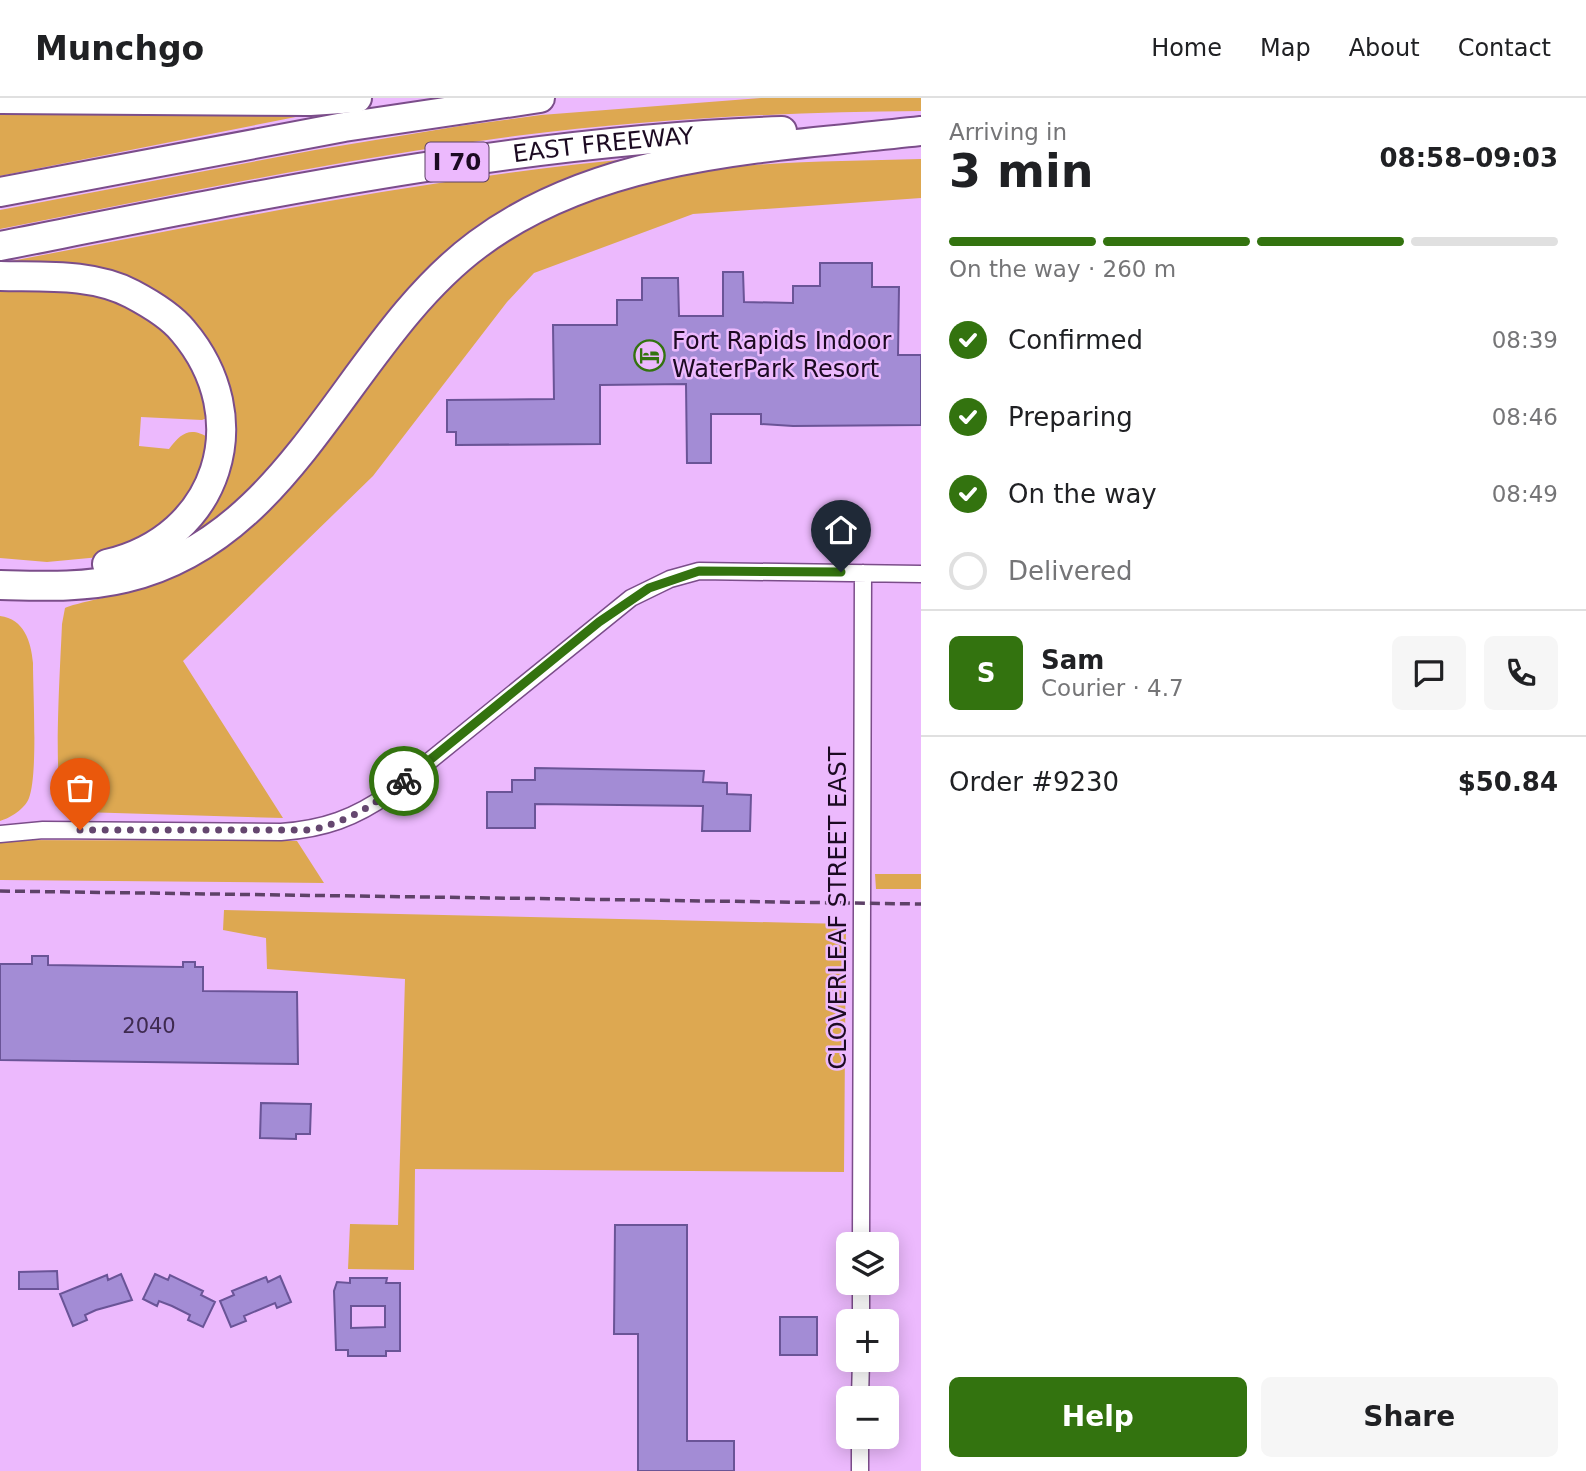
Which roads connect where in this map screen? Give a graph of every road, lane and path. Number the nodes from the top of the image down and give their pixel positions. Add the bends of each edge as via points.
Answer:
1 (356, 98) edge
2 (540, 98) edge
3 (0, 99) edge
4 (496, 100) edge
5 (921, 129) edge
6 (0, 192) edge
7 (0, 246) edge
8 (0, 276) edge
9 (0, 572) edge
10 (863, 573) junction
11 (921, 574) edge
12 (0, 585) edge
13 (0, 834) edge
14 (861, 1232) edge
15 (860, 1449) edge
16 (860, 1471) edge

1 - 3 highway
2 - 4 highway, I 70
4 - 6 highway, I 70
5 - 7 highway, EAST FREEWAY / I 70 via 735,133 517,153 317,184
5 - 12 highway via 685,161 568,194 478,244 430,286 396,324 287,471 240,519 186,555 124,579
8 - 9 highway via 100,283 129,292 156,309 182,329 215,383 221,443 202,501 167,540 121,561 84,570
10 - 11 street
10 - 13 street via 699,571 649,588 599,622 390,793 339,823 281,832 43,830
10 - 14 street, CLOVERLEAF STREET EAST
15 - 16 street

